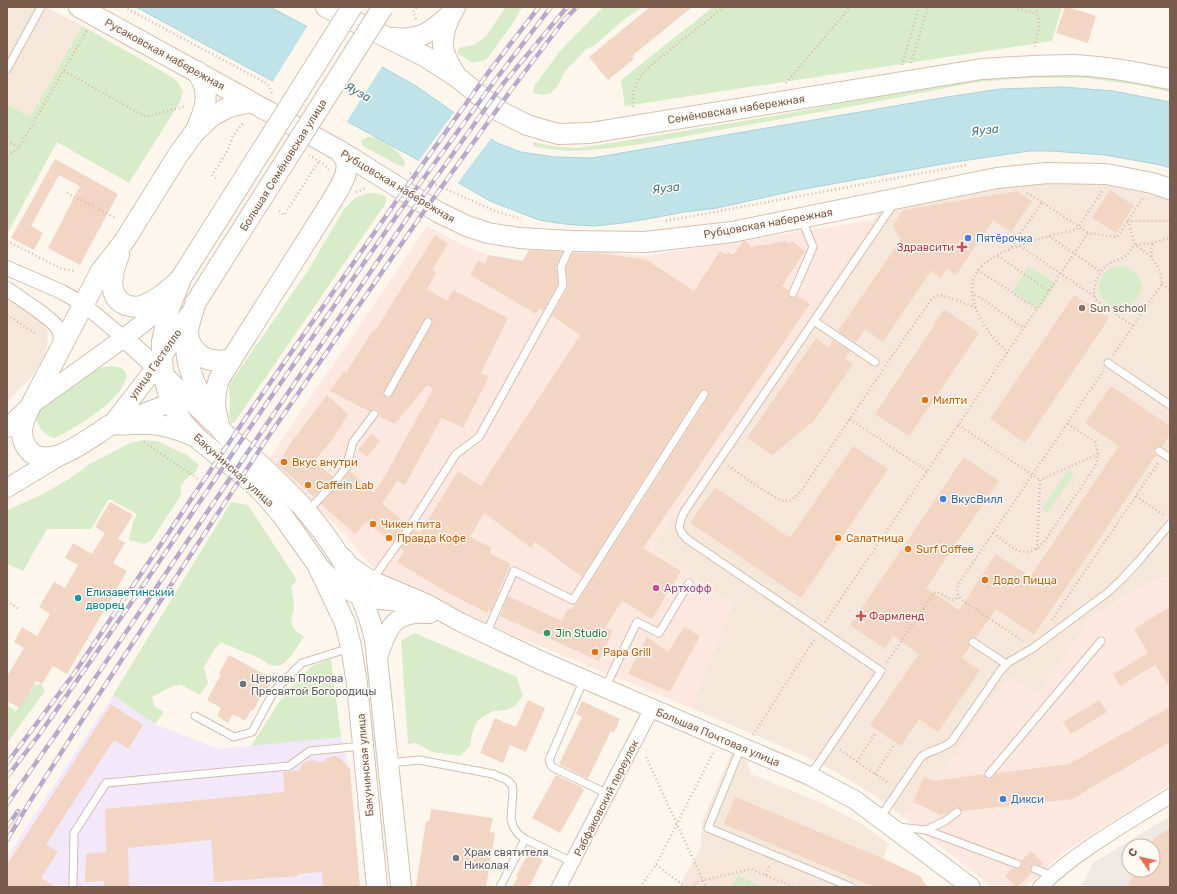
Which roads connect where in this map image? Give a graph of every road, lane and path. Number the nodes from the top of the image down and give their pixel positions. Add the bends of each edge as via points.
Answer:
1 (41, 7) edge
2 (79, 7) edge
3 (352, 7) edge
4 (383, 7) edge
5 (417, 7) edge
6 (724, 7) edge
7 (850, 7) edge
8 (919, 7) edge
9 (928, 7) edge
10 (1014, 7) edge
11 (1034, 7) edge
12 (329, 8) edge
13 (453, 10) edge
14 (1038, 14) junction
15 (416, 20) dead end
16 (90, 26) dead end
17 (388, 37) junction
18 (1034, 49) dead end
19 (910, 66) dead end
20 (901, 67) dead end
21 (7, 69) edge
22 (64, 71) junction
23 (197, 71) junction
24 (457, 77) junction
25 (1170, 80) edge
26 (785, 85) dead end
27 (252, 102) junction
28 (186, 106) dead end
29 (633, 108) dead end
30 (194, 133) junction
31 (7, 141) edge
32 (19, 148) junction
33 (228, 150) dead end
34 (340, 151) junction
35 (7, 155) edge
36 (319, 161) dead end
37 (973, 164) dead end
38 (216, 178) dead end
39 (393, 184) junction
40 (1170, 189) edge
41 (1102, 190) dead end
42 (1024, 191) dead end
43 (67, 193) dead end
44 (1143, 197) dead end
45 (897, 198) junction
46 (333, 199) junction
47 (1042, 202) junction
48 (477, 203) dead end
49 (278, 211) dead end
50 (116, 218) dead end
51 (801, 218) junction
52 (525, 221) dead end
53 (665, 221) dead end
54 (1128, 221) junction
55 (1170, 221) edge
56 (1079, 227) junction
57 (1088, 233) junction
58 (1049, 236) junction
59 (1170, 238) edge
60 (125, 240) junction
61 (7, 241) edge
62 (572, 241) junction
63 (1153, 243) junction
64 (1135, 245) junction
65 (1020, 246) junction
66 (1009, 250) junction
67 (1074, 254) junction
68 (997, 256) junction
69 (1151, 256) junction
70 (7, 268) edge
71 (978, 270) junction
72 (74, 271) dead end
73 (1101, 272) junction
74 (1061, 274) junction
75 (182, 278) junction
76 (1162, 284) junction
77 (7, 289) edge
78 (1170, 290) edge
79 (1049, 291) junction
80 (972, 292) junction
81 (793, 293) dead end
82 (1095, 296) junction
83 (196, 302) junction
84 (83, 304) junction
85 (976, 308) junction
86 (1037, 309) junction
87 (7, 315) edge
88 (814, 321) junction
89 (428, 322) dead end
90 (1133, 326) junction
91 (1024, 328) junction
92 (36, 334) dead end
93 (187, 334) junction
94 (124, 338) junction
95 (60, 350) junction
96 (1008, 353) junction
97 (232, 359) junction
98 (92, 362) junction
99 (875, 362) dead end
100 (1108, 363) junction
101 (160, 366) junction
102 (219, 379) junction
103 (388, 393) dead end
104 (704, 394) dead end
105 (186, 398) junction
106 (31, 405) junction
107 (1170, 405) edge
108 (374, 414) dead end
109 (850, 419) junction
110 (112, 424) junction
111 (1067, 424) junction
112 (958, 425) junction
113 (7, 428) edge
114 (222, 431) junction
115 (197, 438) junction
116 (144, 442) dead end
117 (1098, 454) junction
118 (1164, 455) edge
119 (60, 456) junction
120 (719, 460) junction
121 (927, 471) junction
122 (1032, 475) junction
123 (198, 479) dead end
124 (1040, 480) junction
125 (7, 488) edge
126 (1136, 496) junction
127 (307, 512) junction
128 (1170, 519) edge
129 (1170, 524) edge
130 (992, 533) junction
131 (1037, 549) junction
132 (317, 564) junction
133 (689, 583) dead end
134 (367, 588) junction
135 (958, 596) junction
136 (7, 601) edge
137 (20, 610) dead end
138 (449, 616) junction
139 (1051, 622) dead end
140 (820, 630) junction
141 (486, 634) junction
142 (1101, 641) dead end
143 (973, 642) dead end
144 (352, 648) junction
145 (1033, 648) junction
146 (377, 661) junction
147 (1006, 664) junction
148 (881, 671) junction
149 (585, 679) junction
150 (605, 688) junction
151 (652, 708) junction
152 (195, 716) dead end
153 (876, 732) dead end
154 (831, 744) junction
155 (894, 745) dead end
156 (364, 746) junction
157 (743, 747) junction
158 (713, 753) dead end
159 (646, 757) dead end
160 (856, 762) junction
161 (388, 763) junction
162 (875, 774) junction
163 (989, 774) dead end
164 (810, 776) junction
165 (899, 790) junction
166 (608, 794) junction
167 (1170, 796) edge
168 (957, 812) dead end
169 (885, 822) junction
170 (677, 824) junction
171 (926, 830) junction
172 (525, 839) junction
173 (572, 862) junction
174 (1017, 864) dead end
175 (656, 865) junction
176 (769, 868) dead end
177 (1035, 870) dead end
178 (766, 875) junction
179 (1052, 876) junction
180 (703, 880) junction
181 (73, 887) edge
182 (377, 887) edge
183 (401, 887) edge
184 (500, 887) edge
185 (559, 887) edge
186 (640, 887) edge
187 (686, 887) edge
188 (691, 887) edge
189 (706, 887) edge
190 (794, 887) edge
191 (851, 887) edge
192 (971, 887) edge
193 (1040, 887) edge

1 - 21 lane
2 - 23 main road, Русаковская набережная
3 - 75 main road, bridge
4 - 83 main road, Большая Семёновская улица, bridge
5 - 15 path via 414,12
6 - 29 path via 651,65 639,78 633,93
7 - 26 path
8 - 20 path
9 - 19 path
10 - 14 path
11 - 14 path
12 - 17 main road, Семёновская набережная
13 - 17 main road via 437,27 419,36 405,39
13 - 24 main road via 443,45 446,58
14 - 18 path
16 - 22 path
17 - 24 main road, Семёновская набережная
22 - 28 path via 146,117
22 - 32 path
23 - 27 main road, Русаковская набережная
23 - 30 main road via 206,96 204,112
24 - 25 main road, Семёновская набережная via 498,110 527,125 558,134 590,133 982,69 1073,65 1127,71
27 - 30 main road via 229,107 212,116
27 - 34 main road, Рубцовская набережная
30 - 60 main road
31 - 32 path
32 - 35 path
33 - 38 path via 212,175
34 - 39 main road, Рубцовская набережная
34 - 46 main road via 347,167
36 - 49 path via 284,215
37 - 53 path
39 - 46 main road via 374,177 366,177 352,181
39 - 62 main road, Рубцовская набережная via 438,212 488,233 519,238
40 - 45 main road, Рубцовская набережная via 1106,174 1047,173 997,178
41 - 56 path
42 - 47 path
43 - 50 path
44 - 54 path
45 - 51 main road, Рубцовская набережная
45 - 88 lane
46 - 97 main road
47 - 56 path
47 - 66 path
48 - 52 path
51 - 62 main road, Рубцовская набережная via 732,232 645,242
51 - 81 lane via 813,247
54 - 55 path
54 - 57 path via 1118,237
54 - 64 path
56 - 57 path
56 - 58 path
57 - 67 path
58 - 65 path
58 - 67 path
59 - 63 path
60 - 75 main road via 112,278 116,297 123,304 142,306 156,300
60 - 84 main road via 101,271
61 - 72 path via 60,268
62 - 134 lane via 561,267 563,285 479,437 456,454
63 - 64 path
63 - 69 path
64 - 69 path
64 - 73 path via 1124,257 1109,264
65 - 66 path
65 - 74 path
66 - 68 path
67 - 73 path
67 - 74 path
68 - 71 path
68 - 79 path
69 - 76 path via 1160,271
70 - 84 street
71 - 80 path
71 - 86 path
73 - 82 path via 1096,280
74 - 79 path
74 - 82 path
75 - 94 street via 148,319
75 - 101 main road, Бакунинская улица via 168,312
76 - 78 path
76 - 90 path
77 - 95 street via 43,314 58,328 61,336
79 - 86 path
80 - 85 path
80 - 91 path
82 - 90 path via 1100,304
83 - 93 main road, Бакунинская улица
83 - 101 street, улица Гастелло
84 - 94 street
84 - 95 main road
85 - 96 path via 991,334
85 - 109 path via 939,295 931,300
86 - 91 path
87 - 92 path
88 - 99 lane
88 - 120 lane
89 - 103 lane
90 - 100 path
91 - 96 path
93 - 97 main road via 191,346 199,355 220,362
93 - 105 main road, Бакунинская улица via 188,365 193,380
94 - 98 street
94 - 101 street
95 - 106 main road
96 - 112 path
97 - 102 main road
98 - 101 street via 108,356 123,355
98 - 106 street
100 - 107 lane
100 - 111 path
101 - 105 main road, Бакунинская улица
101 - 110 street, улица Гастелло
102 - 105 street via 210,387
102 - 114 main road via 215,390 215,403
104 - 141 lane via 573,600 514,571
105 - 110 street
105 - 114 main road, Бакунинская улица
105 - 115 main road, Бакунинская улица via 184,423
106 - 113 street
106 - 119 main road via 25,417 22,440 28,450 38,456
108 - 127 lane via 353,442 346,468
109 - 120 path via 801,492 792,500 775,498
109 - 121 path
110 - 115 main road via 159,425 176,428
110 - 119 main road, улица Гастелло
111 - 117 path via 1095,442
111 - 122 path
112 - 121 path
112 - 122 path
114 - 127 main road, Бакунинская улица via 283,486
115 - 132 main road, Бакунинская улица via 267,497
116 - 123 path
117 - 124 path
117 - 131 path via 1092,472
118 - 126 path
119 - 125 street, улица Гастелло
120 - 140 lane via 684,512 679,523 682,534
121 - 140 path
122 - 124 path
122 - 130 path
124 - 131 path
126 - 128 path
126 - 139 path
127 - 134 main road, Бакунинская улица
129 - 145 lane via 1120,581
130 - 131 path via 1020,552
130 - 135 path via 959,583 956,591
132 - 134 street, Большая Почтовая улица via 349,592
132 - 144 main road, Бакунинская улица via 345,623
133 - 150 lane via 659,633 637,622
134 - 138 street, Большая Почтовая улица
134 - 146 main road, Бакунинская улица
135 - 145 path
135 - 148 path via 952,600 938,592 934,593
136 - 137 path
138 - 141 street, Большая Почтовая улица
138 - 146 street via 419,613 397,619 386,636
140 - 148 lane
140 - 157 path
141 - 149 street, Большая Почтовая улица
142 - 163 lane
143 - 147 lane
144 - 152 lane via 302,663 274,691 252,732 234,737
144 - 156 main road, Бакунинская улица
145 - 147 lane
146 - 161 main road, Бакунинская улица
147 - 165 lane via 952,741 943,748 921,757
148 - 154 lane
149 - 150 street, Большая Почтовая улица
149 - 166 lane via 549,760 552,767
150 - 151 street, Большая Почтовая улица
151 - 157 street, Большая Почтовая улица
151 - 166 street, Рабфаковский переулок
153 - 160 path
154 - 160 path
154 - 164 lane
155 - 162 path
156 - 181 lane via 310,751 289,766 106,783 74,833
156 - 182 main road, Бакунинская улица
157 - 164 street, Большая Почтовая улица
157 - 191 lane via 708,828
158 - 170 path
159 - 170 path
160 - 162 path
161 - 172 lane via 419,760 493,774 507,780 512,785 513,792 513,826
161 - 183 main road, Бакунинская улица
162 - 165 path
164 - 169 street, Большая Почтовая улица via 855,800
165 - 169 lane
166 - 173 street, Рабфаковский переулок
167 - 179 street via 1088,848
168 - 171 lane
169 - 171 lane
169 - 192 street, Большая Почтовая улица
170 - 175 path
170 - 180 path
171 - 174 lane
172 - 173 lane
172 - 184 lane
173 - 185 street, Рабфаковский переулок
175 - 186 path
175 - 187 path
176 - 178 path
177 - 179 lane
178 - 180 path via 751,869
178 - 190 path
179 - 193 street
180 - 188 path
180 - 189 path

